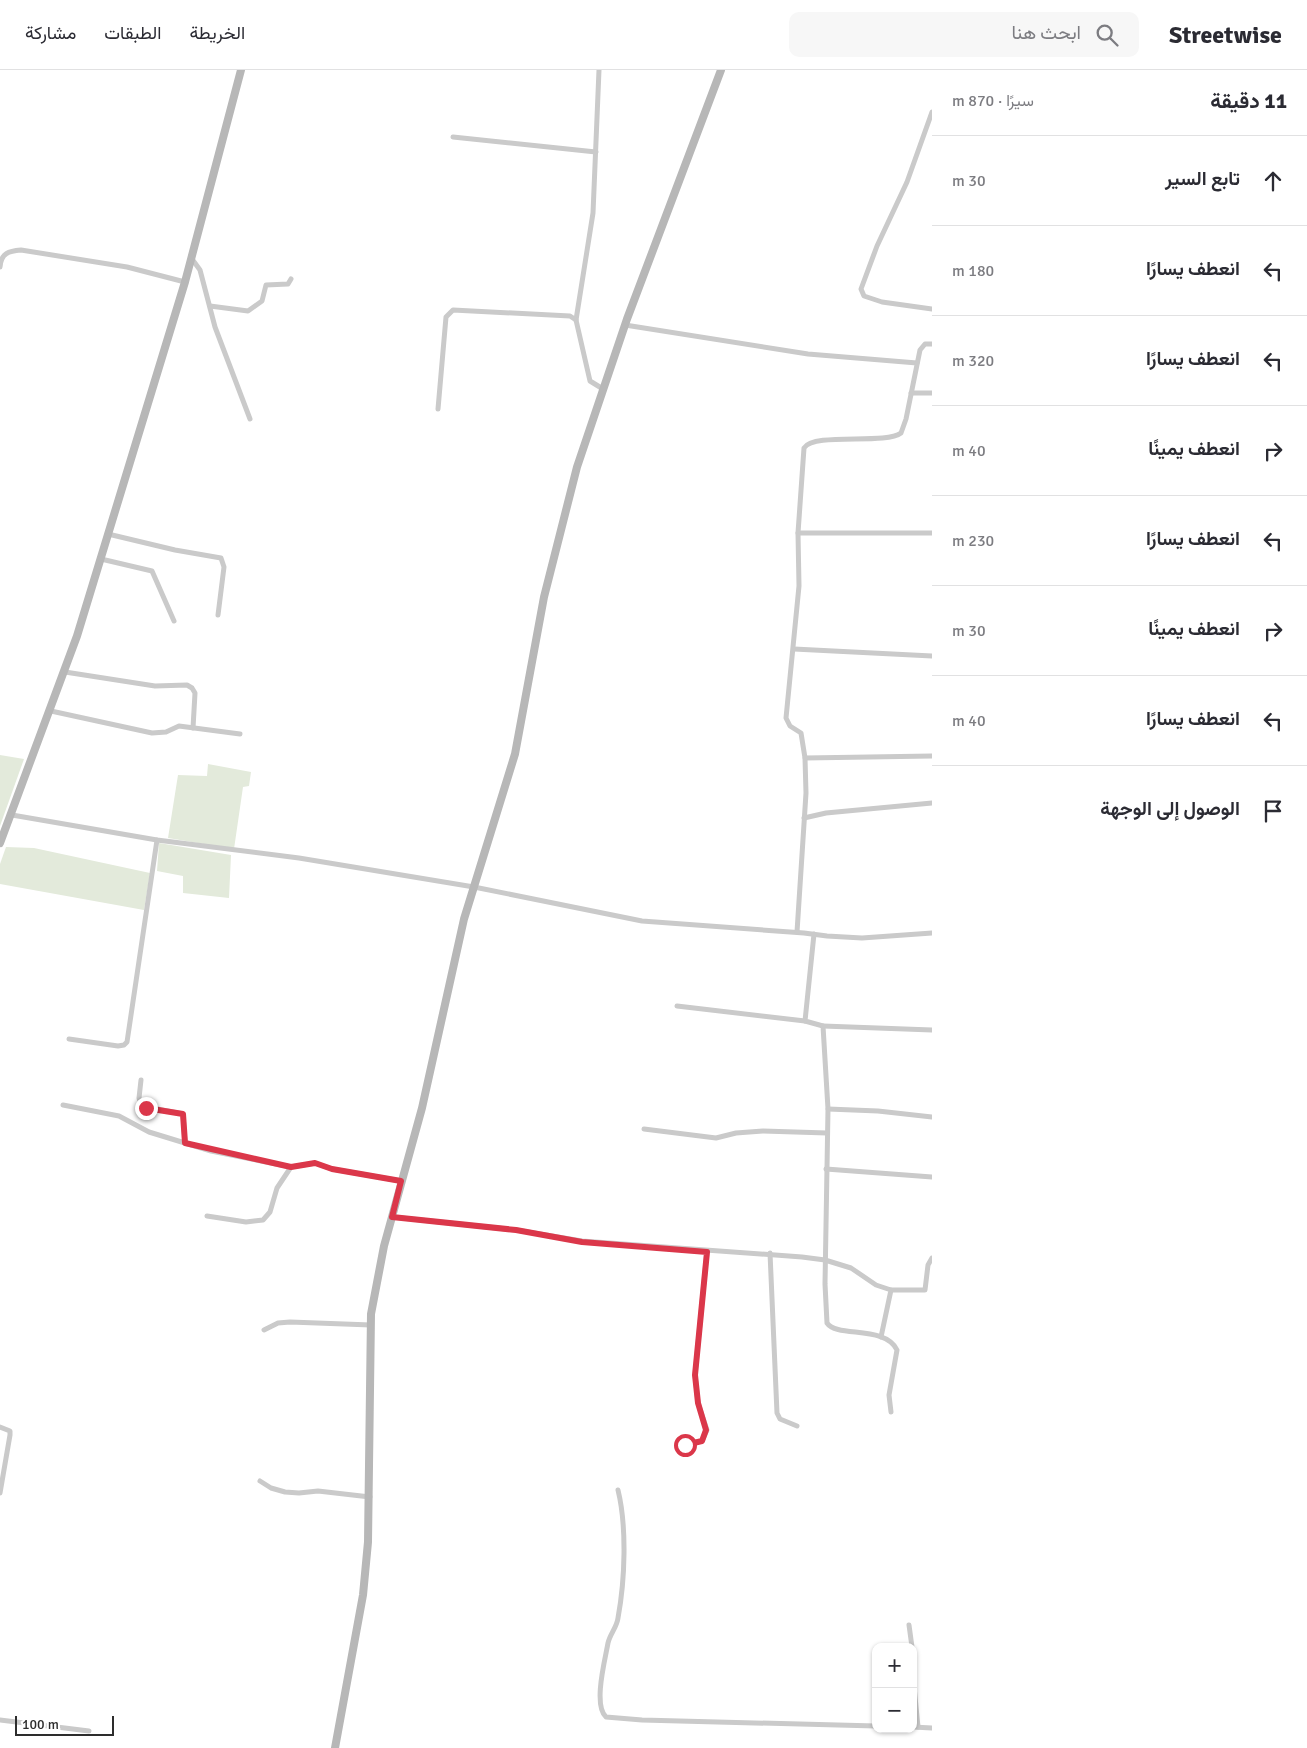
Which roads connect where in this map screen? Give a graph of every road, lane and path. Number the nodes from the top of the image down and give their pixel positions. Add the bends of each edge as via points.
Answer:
1 (242, 70) edge
2 (599, 70) edge
3 (720, 70) edge
4 (932, 112) edge
5 (454, 137) dead end
6 (596, 152) junction
7 (192, 259) junction
8 (0, 267) edge
9 (291, 278) dead end
10 (185, 282) junction
11 (210, 306) junction
12 (932, 310) edge
13 (576, 320) junction
14 (625, 325) junction
15 (932, 344) edge
16 (917, 363) junction
17 (603, 389) junction
18 (911, 393) junction
19 (932, 394) edge
20 (438, 409) dead end
21 (250, 419) dead end
22 (798, 533) junction
23 (932, 533) edge
24 (108, 534) junction
25 (101, 559) junction
26 (218, 615) dead end
27 (174, 621) dead end
28 (794, 649) junction
29 (932, 656) edge
30 (65, 672) junction
31 (51, 711) junction
32 (193, 728) junction
33 (240, 734) dead end
34 (932, 756) edge
35 (805, 758) junction
36 (932, 803) edge
37 (12, 815) junction
38 (804, 818) junction
39 (157, 840) junction
40 (0, 843) edge
41 (474, 887) junction
42 (798, 932) junction
43 (932, 933) edge
44 (814, 934) junction
45 (677, 1006) dead end
46 (805, 1021) junction
47 (823, 1026) junction
48 (932, 1030) edge
49 (69, 1039) dead end
50 (141, 1080) dead end
51 (63, 1105) dead end
52 (828, 1109) junction
53 (932, 1117) edge
54 (644, 1129) dead end
55 (827, 1132) junction
56 (185, 1143) junction
57 (291, 1167) junction
58 (826, 1169) junction
59 (932, 1177) edge
60 (401, 1181) junction
61 (206, 1216) dead end
62 (392, 1217) junction
63 (707, 1252) junction
64 (770, 1253) junction
65 (932, 1258) edge
66 (825, 1260) junction
67 (890, 1290) junction
68 (371, 1325) junction
69 (264, 1330) dead end
70 (881, 1337) junction
71 (891, 1412) dead end
72 (797, 1426) dead end
73 (0, 1427) edge
74 (685, 1445) dead end
75 (260, 1481) dead end
76 (618, 1490) dead end
77 (0, 1493) edge
78 (370, 1498) junction
79 (909, 1625) dead end
80 (911, 1643) edge
81 (0, 1720) edge
82 (872, 1726) edge
83 (917, 1727) edge
84 (932, 1728) edge
85 (89, 1731) dead end
86 (335, 1748) edge

1 - 7 street
2 - 6 street
3 - 14 street
4 - 12 street via 907,182 861,289 864,296 882,302
5 - 6 street
6 - 13 street via 593,213
7 - 10 street
7 - 11 street via 200,270
8 - 10 street via 4,255 21,250 127,267
9 - 11 street via 288,284 266,285 262,301 248,311
10 - 24 street
11 - 21 street
13 - 17 street via 590,381
13 - 20 street via 570,316 452,310 446,317
14 - 16 street via 808,354
14 - 17 street
15 - 16 street via 920,348
16 - 18 street
17 - 41 street via 577,467 544,597 510,777
18 - 19 street
18 - 22 street via 902,431 896,437 806,444
22 - 23 street
22 - 28 street via 800,586
24 - 25 street
24 - 26 street via 221,558 224,567
25 - 27 street via 152,572
25 - 30 street
28 - 29 street
28 - 35 street via 786,718 787,723 801,733
30 - 31 street
30 - 32 street via 155,686 187,685 195,693
31 - 32 street via 152,733 166,732 178,726
31 - 37 street
32 - 33 street
34 - 35 street
35 - 38 street
36 - 38 street
37 - 39 street
37 - 40 street
38 - 42 street
39 - 41 street via 299,858
39 - 49 street via 127,1042 118,1046
41 - 42 street via 642,921
41 - 60 street via 422,1108
42 - 44 street
43 - 44 street via 862,938
44 - 46 street
45 - 46 street
46 - 47 street
47 - 48 street
47 - 52 street
50 - 56 street via 139,1098 142,1106 183,1114
51 - 56 street via 119,1116 149,1132
52 - 53 street
52 - 55 street
54 - 55 street via 716,1138 736,1132
55 - 58 street
56 - 57 street
57 - 60 street via 315,1163
57 - 61 street via 263,1220 246,1222
58 - 59 street
58 - 66 street
60 - 62 street
62 - 63 street via 516,1230 582,1242
62 - 68 street via 376,1285
63 - 64 street
63 - 74 street via 695,1375 698,1403 706,1430 702,1441
64 - 66 street
64 - 72 street via 777,1413 780,1419
65 - 67 street via 925,1290
66 - 67 street via 851,1268 876,1285
66 - 70 street via 825,1310 830,1327
67 - 70 street
68 - 69 street via 290,1322 278,1323
68 - 78 street
70 - 71 street via 888,1339 897,1350 889,1395
73 - 77 street via 10,1431
75 - 78 street via 285,1492 318,1491
76 - 82 street via 624,1529 621,1592 618,1620 608,1643 600,1701 606,1717
78 - 86 street via 362,1595
79 - 80 street
81 - 85 street
83 - 84 street

